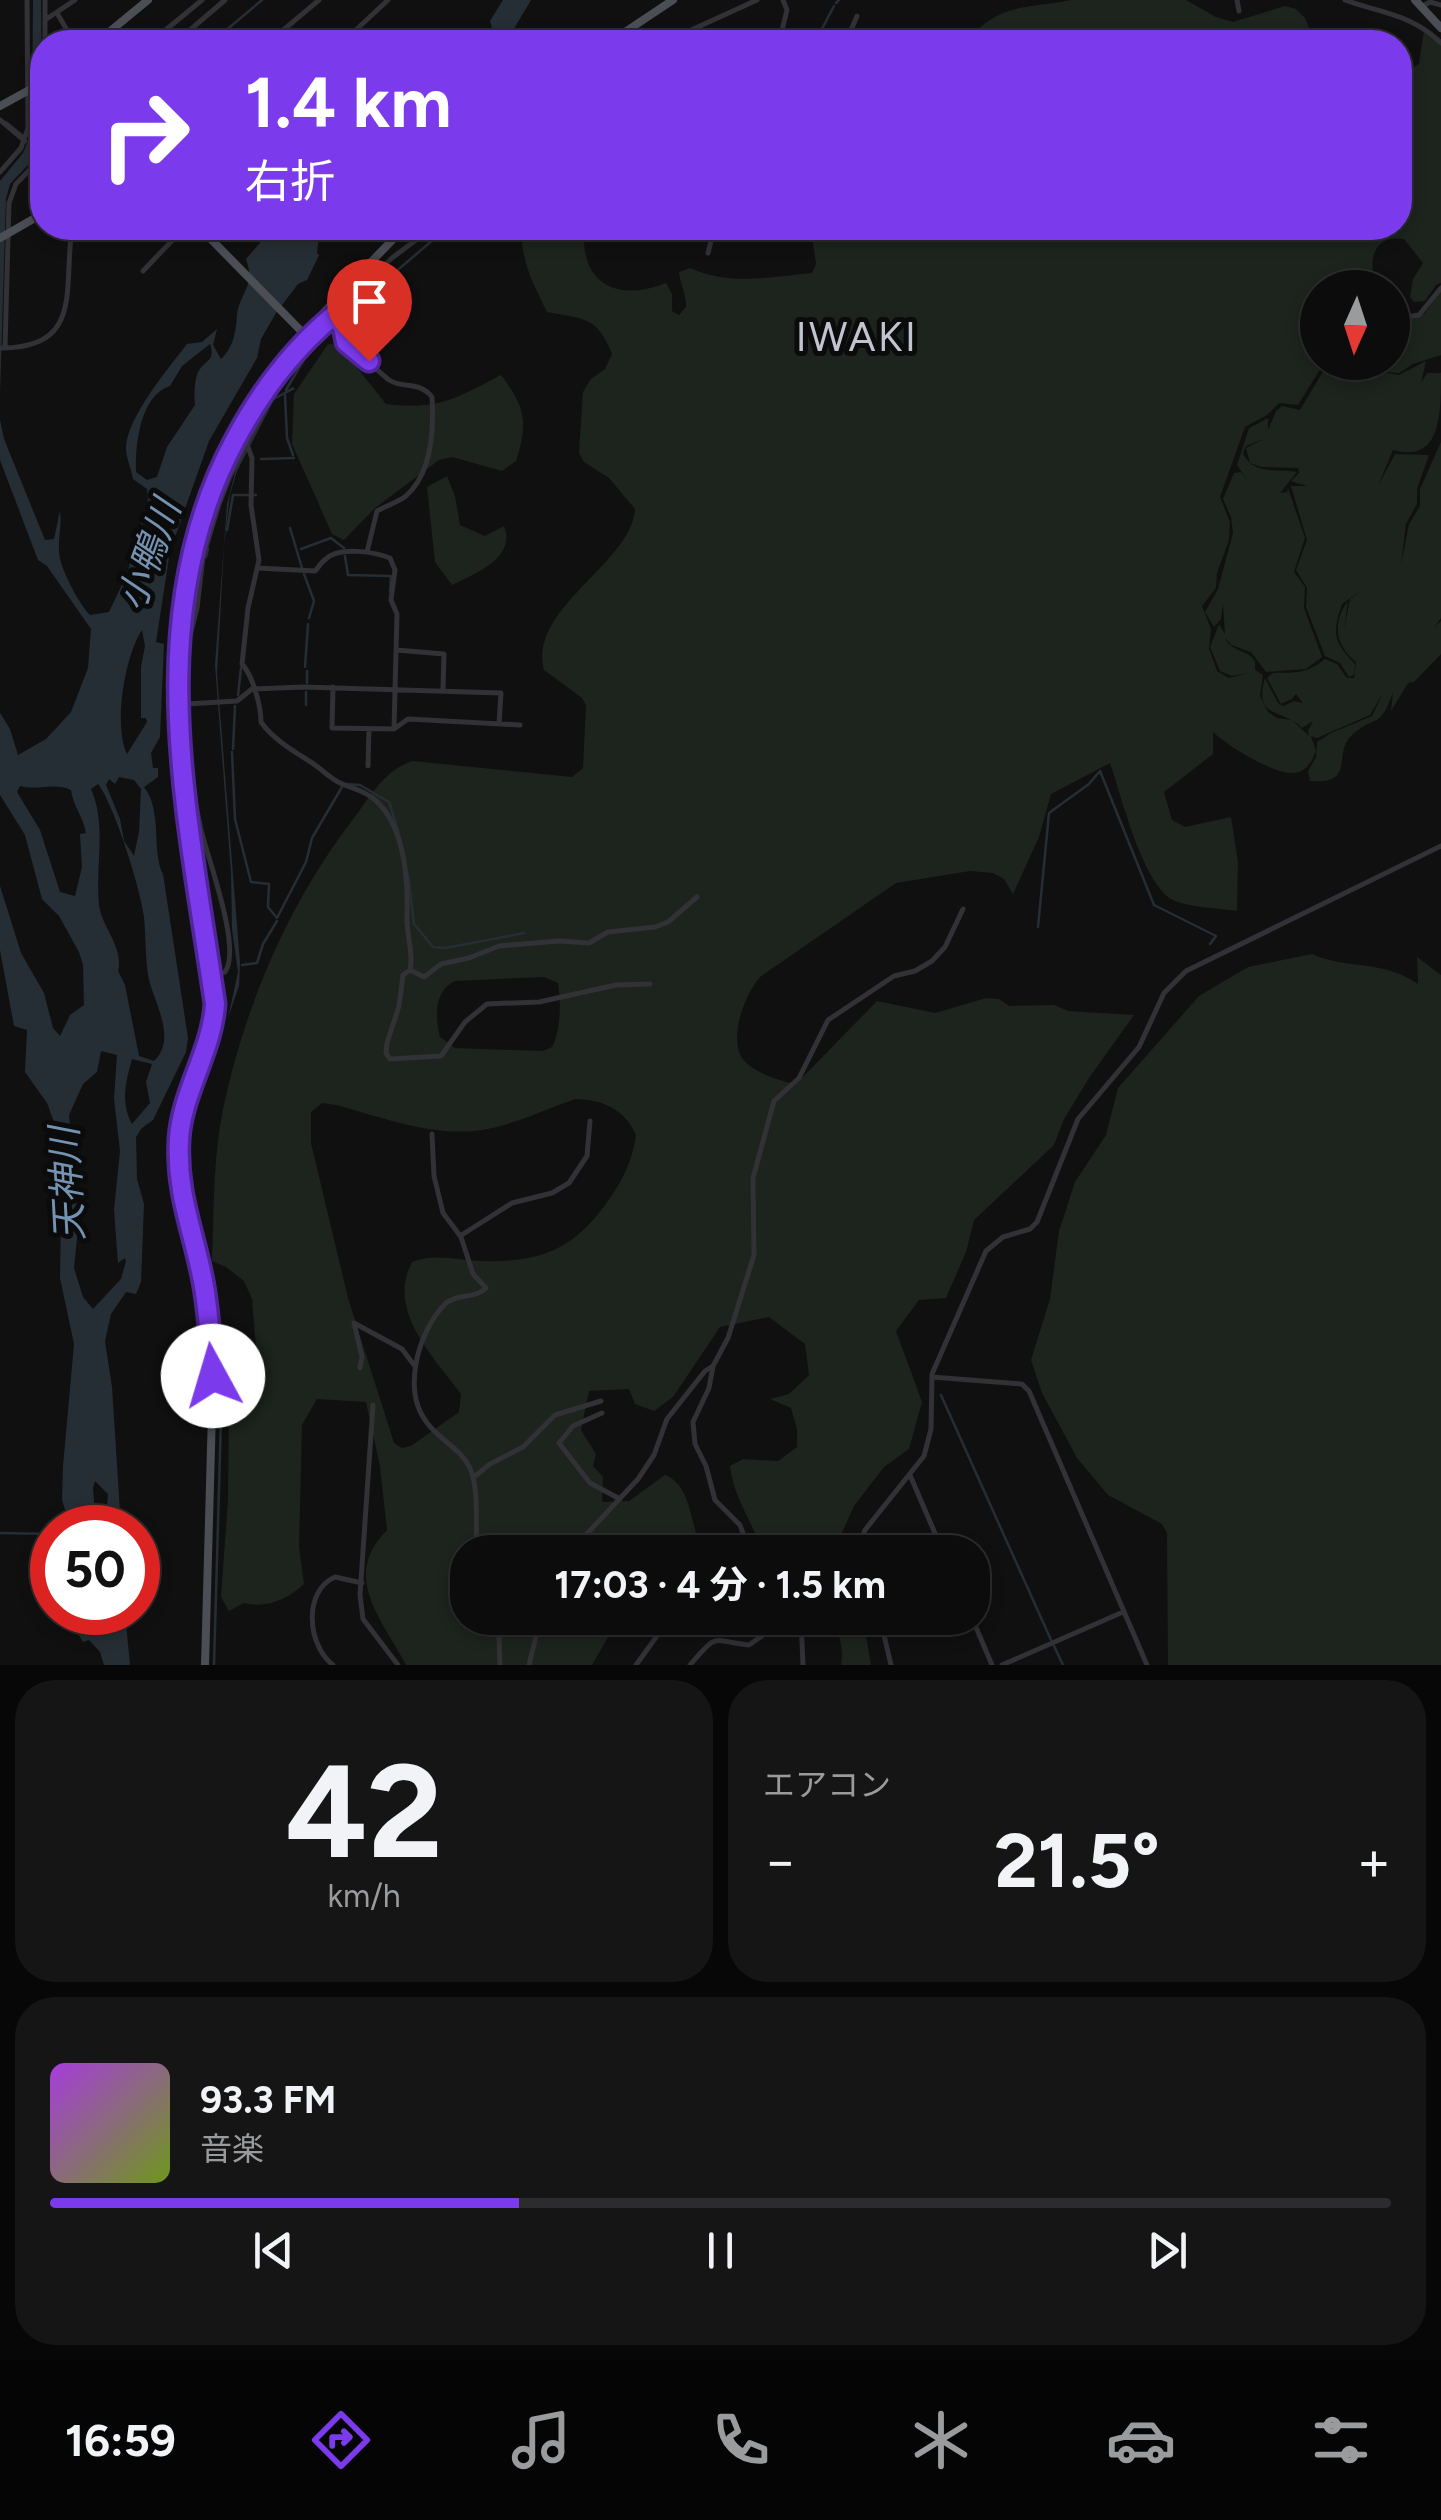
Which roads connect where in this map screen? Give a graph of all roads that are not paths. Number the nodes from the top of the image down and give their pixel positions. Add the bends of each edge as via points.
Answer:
1 (28, 0) edge
2 (45, 0) edge
3 (75, 0) edge
4 (148, 0) edge
5 (202, 0) edge
6 (225, 0) edge
7 (319, 0) edge
8 (388, 0) edge
9 (673, 0) edge
10 (756, 0) edge
11 (783, 0) edge
12 (1238, 0) edge
13 (1344, 0) edge
14 (1419, 3) edge
15 (1378, 4) edge
16 (1441, 5) edge
17 (1240, 11) dead end
18 (57, 13) junction
19 (857, 16) dead end
20 (45, 20) junction
21 (1441, 28) edge
22 (45, 30) edge
23 (67, 30) edge
24 (112, 30) edge
25 (166, 30) edge
26 (190, 30) edge
27 (283, 30) edge
28 (356, 30) edge
29 (628, 30) edge
30 (692, 30) edge
31 (782, 30) edge
32 (851, 30) edge
33 (1441, 44) edge
34 (30, 90) edge
35 (27, 92) junction
36 (0, 106) edge
37 (0, 120) edge
38 (28, 128) joint
39 (25, 141) junction
40 (30, 171) edge
41 (0, 172) edge
42 (30, 221) edge
43 (4, 236) edge
44 (71, 240) edge
45 (173, 240) edge
46 (212, 240) edge
47 (393, 240) edge
48 (416, 240) edge
49 (712, 240) edge
50 (708, 253) dead end
51 (143, 271) dead end
52 (1441, 288) edge
53 (333, 316) junction
54 (1410, 316) edge
55 (304, 334) junction
56 (3, 348) edge
57 (286, 360) junction
58 (246, 442) junction
59 (367, 552) junction
60 (258, 568) junction
61 (184, 588) junction
62 (189, 637) junction
63 (396, 650) junction
64 (334, 687) junction
65 (394, 687) junction
66 (252, 689) junction
67 (444, 689) junction
68 (187, 704) junction
69 (499, 724) junction
70 (520, 725) dead end
71 (394, 729) junction
72 (370, 730) junction
73 (368, 766) dead end
74 (1441, 846) edge
75 (697, 897) dead end
76 (964, 908) dead end
77 (410, 970) junction
78 (211, 976) junction
79 (650, 984) dead end
80 (590, 1121) dead end
81 (432, 1134) dead end
82 (460, 1236) junction
83 (713, 1366) junction
84 (360, 1368) dead end
85 (415, 1368) junction
86 (932, 1376) junction
87 (602, 1400) dead end
88 (373, 1405) dead end
89 (602, 1413) dead end
90 (910, 1476) junction
91 (473, 1477) junction
92 (620, 1500) junction
93 (475, 1535) edge
94 (586, 1535) edge
95 (744, 1535) edge
96 (863, 1535) edge
97 (936, 1535) edge
98 (362, 1583) junction
99 (1123, 1612) junction
100 (498, 1635) edge
101 (536, 1635) edge
102 (658, 1635) edge
103 (764, 1635) edge
104 (800, 1635) edge
105 (884, 1635) edge
106 (979, 1635) edge
107 (498, 1663) edge
108 (206, 1665) edge
109 (332, 1665) edge
110 (398, 1665) edge
111 (529, 1665) edge
112 (636, 1665) edge
113 (690, 1665) edge
114 (802, 1665) edge
115 (891, 1665) edge
116 (992, 1665) edge
117 (1002, 1665) edge
118 (1147, 1665) edge

1 - 35 street
2 - 20 street
3 - 18 street
4 - 24 main road
5 - 25 street
6 - 26 street
7 - 27 street
8 - 28 street
9 - 29 main road
10 - 30 street
11 - 31 street
12 - 17 street
13 - 15 street
14 - 16 street
14 - 21 main road
15 - 33 street
18 - 20 street
18 - 23 street
19 - 32 street
20 - 22 street
34 - 35 main road
35 - 36 main road
35 - 38 street
37 - 39 street
38 - 39 street
39 - 41 street
40 - 43 street via 11,193
42 - 43 main road
43 - 56 street
44 - 56 street via 61,322 45,341
45 - 51 street
46 - 55 main road
47 - 55 main road
48 - 53 street
49 - 50 street
52 - 54 street via 1419,315
53 - 55 street
53 - 59 street via 346,342 382,375 432,397 426,463 406,496 378,511
55 - 57 main road
57 - 58 street
57 - 61 main road via 215,481
58 - 60 street
58 - 62 street via 212,525
59 - 60 street via 330,555 315,571
59 - 63 street via 394,564
60 - 66 street via 242,664
61 - 62 street
61 - 78 main road via 178,742
62 - 68 street
63 - 65 street
63 - 67 street via 444,654
64 - 65 street
64 - 66 street
64 - 72 street via 332,728
65 - 67 street
65 - 71 street
66 - 68 street via 237,701
66 - 77 street via 264,727 340,783 360,789 392,823 408,892
67 - 69 street via 501,692
68 - 78 street via 200,826 231,961 226,972
69 - 70 street
69 - 71 street via 408,719
71 - 72 street
72 - 73 street
74 - 86 street via 1172,983 1139,1047 1078,1119 1037,1222 986,1251
75 - 77 street via 655,927 608,932 589,943 506,944 424,976
76 - 83 street via 932,961 894,976 828,1020 800,1078 774,1102 753,1178 754,1255
77 - 79 street via 403,975 386,1043 390,1059 441,1056 487,1004
78 - 108 main road via 214,1023 179,1140 183,1210 203,1278 213,1376
80 - 82 street via 587,1156 569,1182 512,1203
81 - 82 street via 443,1212
82 - 85 street via 486,1290 444,1306 417,1349
83 - 92 street via 667,1419 650,1463
83 - 95 street via 694,1422 695,1444 712,1501
84 - 85 street via 354,1322 402,1349
85 - 91 street via 426,1421 463,1457
86 - 90 street via 928,1444
86 - 99 street via 1022,1384 1029,1391
87 - 91 street via 558,1413 523,1447
88 - 98 street
89 - 92 street via 573,1426 559,1443 590,1484
90 - 96 street
90 - 97 street
91 - 93 street
92 - 94 street
98 - 109 street via 335,1576 318,1588 315,1640
98 - 110 street via 363,1618
99 - 117 street
99 - 118 street
100 - 107 street
101 - 111 street
102 - 112 street
103 - 113 street via 750,1645 712,1642
104 - 114 street
105 - 115 street
106 - 116 street

